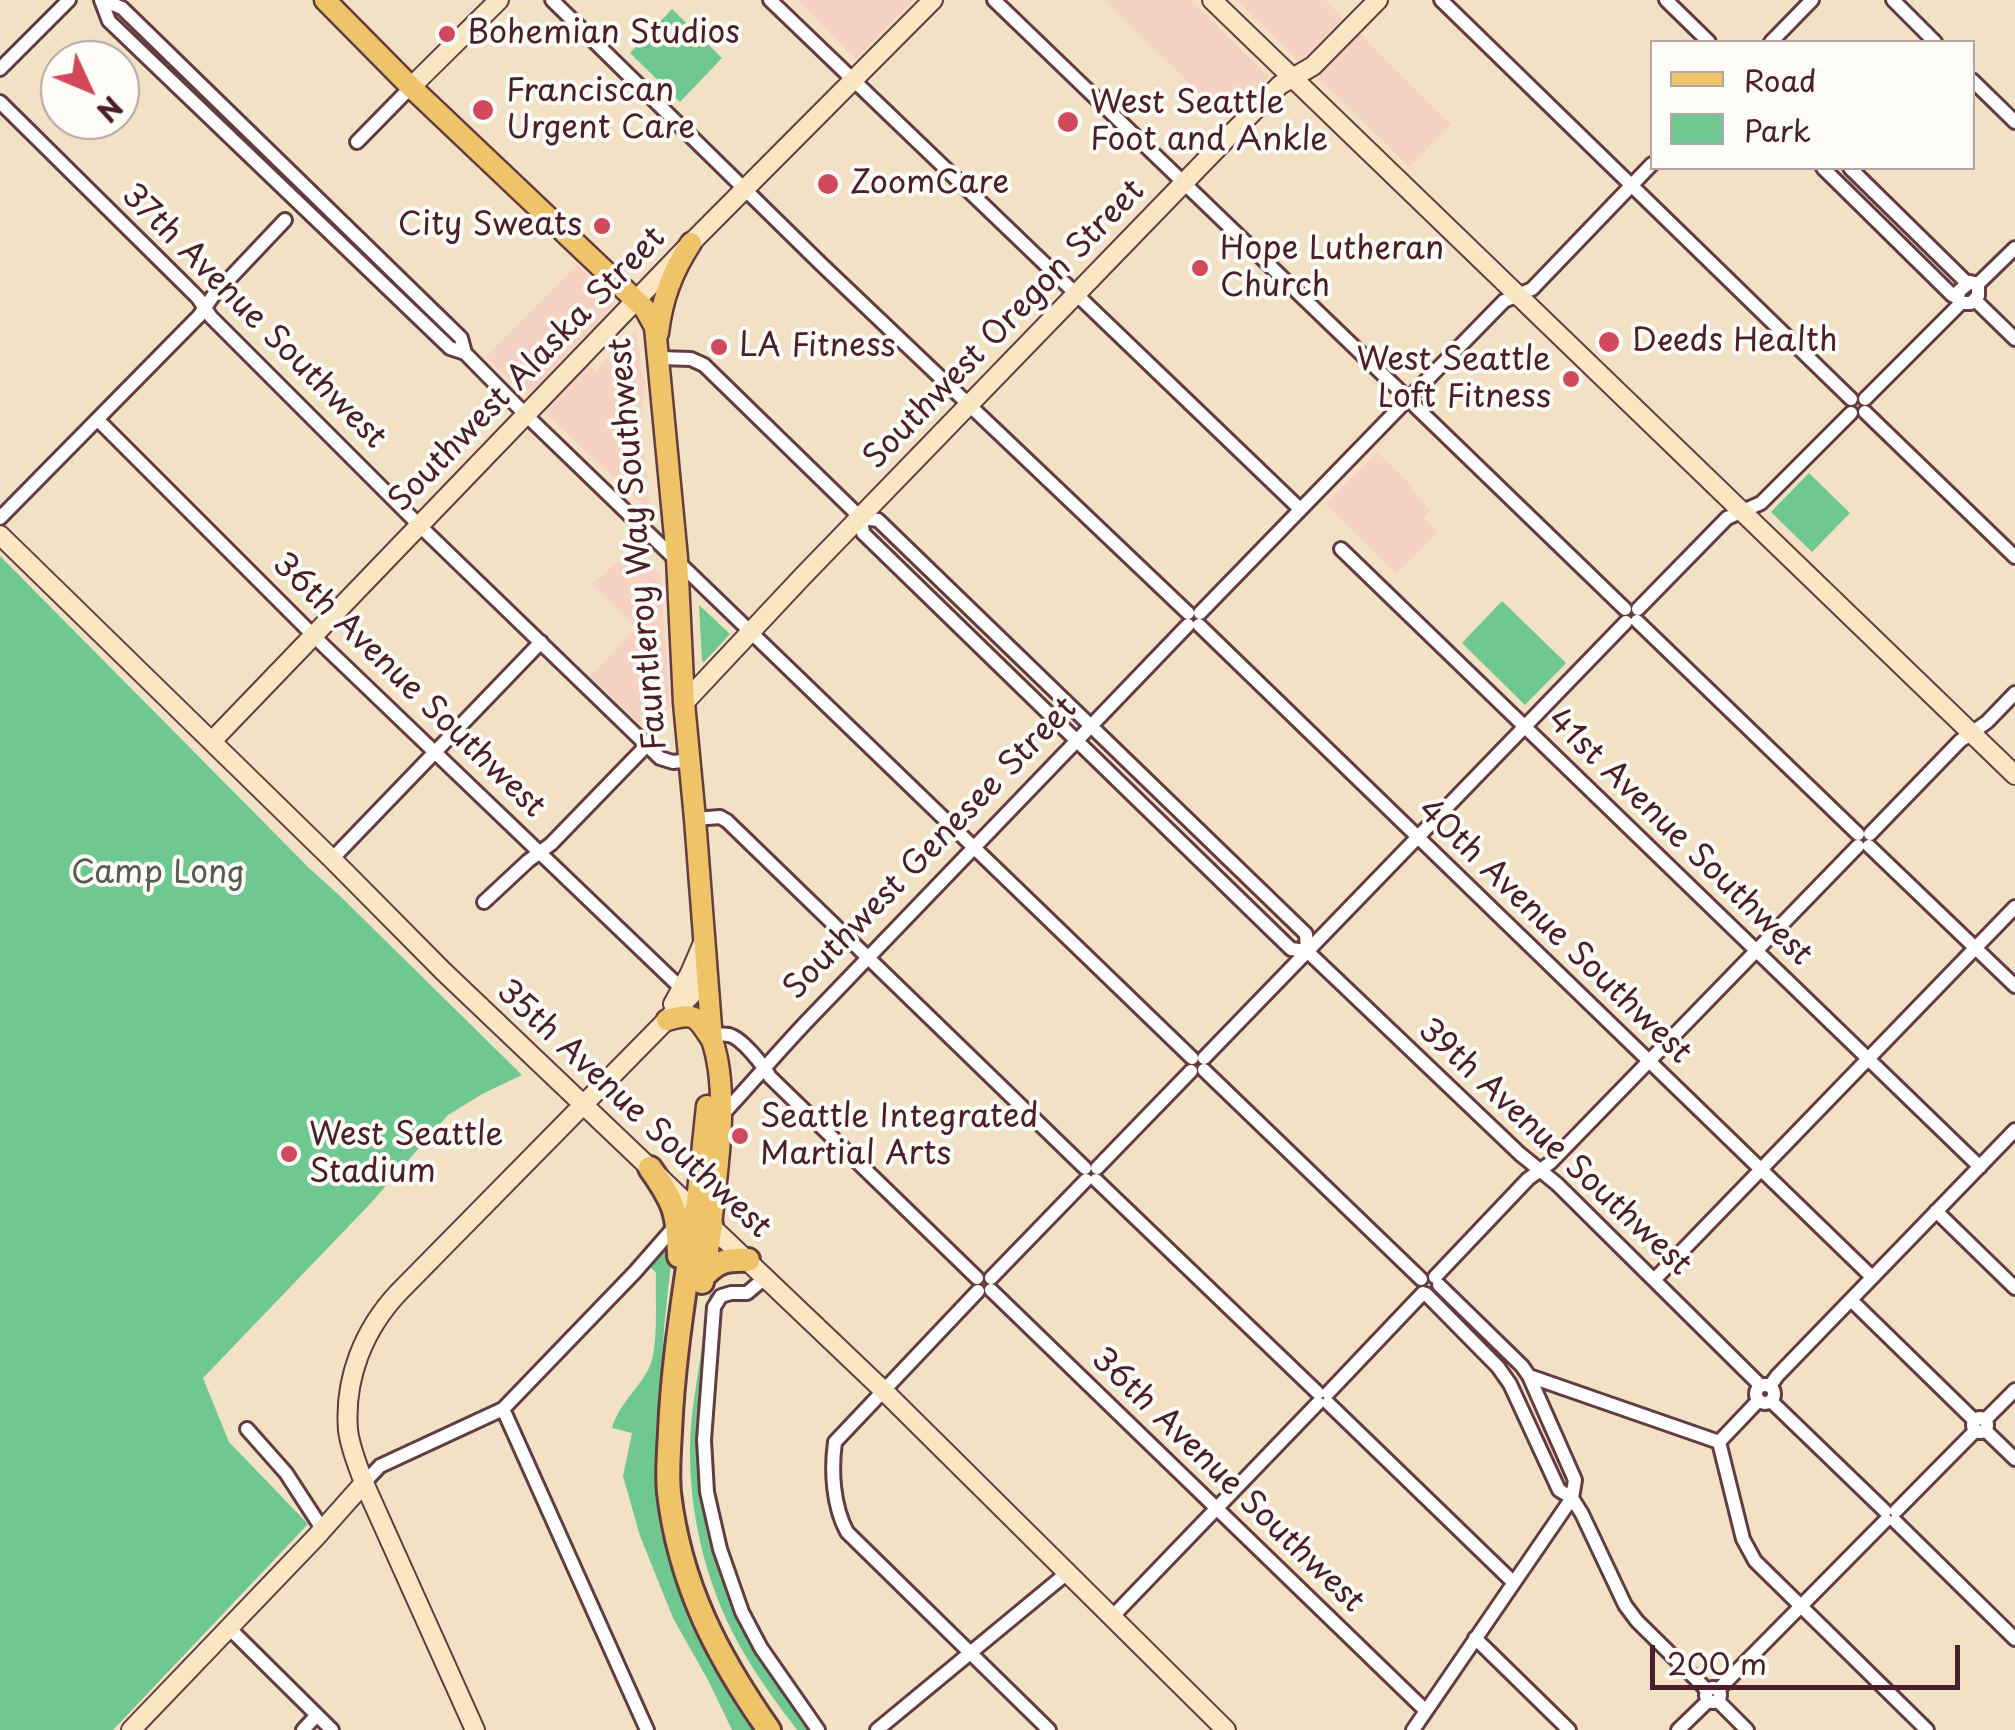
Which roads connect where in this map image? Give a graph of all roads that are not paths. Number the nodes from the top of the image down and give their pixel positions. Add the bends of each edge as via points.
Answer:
1 (69, 0) edge
2 (102, 0) edge
3 (325, 0) edge
4 (499, 0) edge
5 (552, 0) edge
6 (770, 0) edge
7 (933, 0) edge
8 (994, 0) edge
9 (1212, 0) edge
10 (1378, 0) edge
11 (1441, 0) edge
12 (1666, 0) edge
13 (1812, 0) edge
14 (1893, 0) edge
15 (1707, 40) edge
16 (1773, 40) edge
17 (1934, 40) edge
18 (0, 69) edge
19 (1292, 77) junction
20 (854, 80) junction
21 (1975, 83) edge
22 (411, 86) junction
23 (0, 102) edge
24 (2015, 122) edge
25 (356, 142) dead end
26 (1650, 166) edge
27 (1825, 170) edge
28 (1852, 170) edge
29 (1184, 184) junction
30 (1632, 185) junction
31 (745, 190) junction
32 (285, 220) dead end
33 (691, 243) junction
34 (2015, 248) edge
35 (1972, 284) junction
36 (1078, 294) junction
37 (1520, 295) junction
38 (1965, 300) junction
39 (637, 301) junction
40 (204, 308) junction
41 (658, 336) junction
42 (2015, 339) edge
43 (660, 358) junction
44 (1409, 399) junction
45 (970, 405) junction
46 (1858, 406) junction
47 (527, 416) junction
48 (98, 420) junction
49 (1300, 509) junction
50 (1743, 511) junction
51 (0, 518) edge
52 (860, 518) junction
53 (420, 526) junction
54 (0, 535) edge
55 (1341, 549) dead end
56 (2015, 557) edge
57 (677, 558) junction
58 (1631, 616) junction
59 (1194, 619) junction
60 (751, 630) junction
61 (314, 636) junction
62 (541, 642) junction
63 (2015, 693) edge
64 (684, 702) junction
65 (1091, 726) junction
66 (1524, 727) junction
67 (1971, 733) junction
68 (212, 742) junction
69 (1077, 742) junction
70 (647, 745) junction
71 (434, 752) junction
72 (690, 760) junction
73 (2015, 776) edge
74 (695, 819) junction
75 (1418, 837) junction
76 (1864, 840) junction
77 (974, 849) junction
78 (539, 852) junction
79 (332, 859) junction
80 (484, 902) dead end
81 (2015, 908) edge
82 (705, 938) junction
83 (1976, 948) junction
84 (1307, 951) junction
85 (1756, 951) junction
86 (867, 958) junction
87 (707, 978) junction
88 (2015, 986) edge
89 (684, 995) junction
90 (662, 1025) junction
91 (712, 1038) junction
92 (1868, 1059) junction
93 (1649, 1062) junction
94 (1198, 1064) junction
95 (764, 1066) junction
96 (582, 1105) junction
97 (720, 1116) junction
98 (2015, 1130) edge
99 (1980, 1167) junction
100 (650, 1168) joint
101 (1760, 1170) junction
102 (1540, 1171) junction
103 (1091, 1174) junction
104 (1936, 1212) junction
105 (695, 1219) junction
106 (748, 1260) junction
107 (766, 1277) junction
108 (1872, 1277) junction
109 (702, 1278) junction
110 (1654, 1280) junction
111 (984, 1284) junction
112 (1429, 1285) junction
113 (2015, 1288) edge
114 (1851, 1300) junction
115 (1530, 1376) junction
116 (882, 1390) junction
117 (2015, 1390) edge
118 (1765, 1393) junction
119 (1323, 1398) junction
120 (503, 1409) junction
121 (1980, 1425) junction
122 (247, 1429) dead end
123 (1719, 1442) junction
124 (2015, 1459) edge
125 (364, 1483) junction
126 (1572, 1498) junction
127 (1216, 1509) junction
128 (1890, 1516) junction
129 (323, 1530) junction
130 (1067, 1573) junction
131 (1513, 1582) junction
132 (1801, 1607) junction
133 (1112, 1617) junction
134 (229, 1628) junction
135 (1475, 1638) junction
136 (2015, 1639) edge
137 (971, 1652) junction
138 (1713, 1696) junction
139 (1426, 1711) junction
140 (317, 1715) junction
141 (131, 1730) edge
142 (303, 1730) edge
143 (332, 1730) edge
144 (474, 1730) edge
145 (647, 1730) edge
146 (769, 1730) edge
147 (784, 1730) edge
148 (818, 1730) edge
149 (877, 1730) edge
150 (1049, 1730) edge
151 (1226, 1730) edge
152 (1413, 1730) edge
153 (1569, 1730) edge
154 (1678, 1730) edge
155 (1747, 1730) edge
156 (1927, 1730) edge

1 - 18 street
2 - 47 street via 122,8 436,313
3 - 22 main road, Fauntleroy Way Southwest
4 - 22 main road
5 - 31 street, 40th Avenue Southwest
6 - 20 street
7 - 20 main road, Southwest Alaska Street
8 - 29 street
9 - 19 main road
10 - 19 main road, Southwest Oregon Street via 1313,66
11 - 30 street
12 - 15 street
13 - 16 street
14 - 17 street
19 - 29 main road, Southwest Oregon Street
19 - 37 main road
20 - 31 main road, Southwest Alaska Street
20 - 36 street
21 - 24 street
22 - 25 street
22 - 39 main road, Fauntleroy Way Southwest
23 - 40 street, 37th Avenue Southwest
26 - 30 street, Southwest Genesee Street
27 - 38 street
28 - 35 street
29 - 36 main road, Southwest Oregon Street
29 - 44 street
30 - 37 street, Southwest Genesee Street
30 - 46 street
31 - 33 main road, Southwest Alaska Street
31 - 45 street, 40th Avenue Southwest
32 - 40 street
33 - 39 main road, Southwest Alaska Street
33 - 41 main road via 666,291
34 - 35 street
35 - 38 street via 1959,291
36 - 45 main road, Southwest Oregon Street
36 - 49 street
37 - 44 street, Southwest Genesee Street via 1504,301
37 - 50 main road
38 - 42 street
38 - 46 street
39 - 41 main road, Fauntleroy Way Southwest
39 - 47 main road, Southwest Alaska Street
40 - 48 street
40 - 53 street, 37th Avenue Southwest
41 - 43 main road, Fauntleroy Way Southwest
43 - 52 street, 39th Avenue Southwest via 704,365
43 - 57 main road, Fauntleroy Way Southwest
44 - 49 street, Southwest Genesee Street
44 - 58 street
45 - 52 main road, Southwest Oregon Street
45 - 59 street, 40th Avenue Southwest
46 - 50 street via 1761,503
46 - 56 street
47 - 53 main road, Southwest Alaska Street
47 - 57 street
48 - 51 street
48 - 61 street, 36th Avenue Southwest
49 - 59 street, Southwest Genesee Street
50 - 58 street via 1727,518
50 - 67 main road
52 - 60 main road, Southwest Oregon Street
52 - 65 street, 39th Avenue Southwest via 878,520
52 - 69 street, 39th Avenue Southwest via 863,534
53 - 61 main road, Southwest Alaska Street
53 - 62 street, 37th Avenue Southwest
54 - 68 main road, 35th Avenue Southwest
55 - 66 street, 41st Avenue Southwest
57 - 60 street
57 - 64 main road, Fauntleroy Way Southwest
58 - 66 street
58 - 76 street
59 - 65 street, Southwest Genesee Street
59 - 75 street, 40th Avenue Southwest
60 - 64 main road, Southwest Oregon Street
60 - 77 street
61 - 68 main road, Southwest Alaska Street
61 - 71 street, 36th Avenue Southwest
62 - 70 street, 37th Avenue Southwest
62 - 71 street
63 - 67 street
64 - 72 main road, Fauntleroy Way Southwest
65 - 69 street, Southwest Genesee Street
65 - 84 street, 39th Avenue Southwest via 1306,934
66 - 75 street
66 - 85 street, 41st Avenue Southwest
67 - 73 main road
67 - 76 street
68 - 79 main road, 35th Avenue Southwest
69 - 77 street, Southwest Genesee Street
69 - 84 street, 39th Avenue Southwest via 1291,949
70 - 72 street, 37th Avenue Southwest via 668,761
70 - 78 street
71 - 78 street, 36th Avenue Southwest
71 - 79 street
72 - 74 main road, Fauntleroy Way Southwest
74 - 82 main road, Fauntleroy Way Southwest
74 - 86 street via 727,821
75 - 84 street
75 - 93 street, 40th Avenue Southwest
76 - 83 street
76 - 85 street
77 - 86 street, Southwest Genesee Street
77 - 94 street
78 - 80 street
78 - 89 street, 36th Avenue Southwest
79 - 96 main road, 35th Avenue Southwest
81 - 83 street
82 - 87 main road, Fauntleroy Way Southwest
82 - 89 main road
83 - 88 street
83 - 92 street
84 - 94 street
84 - 102 street, 39th Avenue Southwest
85 - 92 street, 41st Avenue Southwest
85 - 93 street
86 - 95 street, Southwest Genesee Street
86 - 103 street
87 - 89 main road
87 - 91 main road, Fauntleroy Way Southwest
89 - 90 main road
90 - 91 main road via 688,1014
90 - 96 main road
91 - 95 street, 36th Avenue Southwest via 733,1036
91 - 97 main road, Fauntleroy Way Southwest
91 - 105 main road, Fauntleroy Way Southwest
92 - 99 street, 41st Avenue Southwest
92 - 101 street
93 - 101 street, 40th Avenue Southwest
93 - 102 street
94 - 103 street
94 - 112 street
95 - 97 street, Southwest Genesee Street
95 - 111 street, 36th Avenue Southwest
96 - 100 main road, 35th Avenue Southwest
96 - 125 main road via 382,1310 358,1354 350,1391 348,1430
97 - 105 main road, Fauntleroy Way Southwest
98 - 99 street
99 - 104 street
100 - 105 highway
101 - 108 street, 40th Avenue Southwest
101 - 110 street
102 - 110 street, 39th Avenue Southwest
102 - 112 street
103 - 111 street
103 - 119 street
104 - 108 street
104 - 113 street
105 - 106 main road, 35th Avenue Southwest
105 - 109 highway, Fauntleroy Way Southwest
105 - 120 street via 634,1272
105 - 146 highway, Fauntleroy Way Southwest via 671,1400 669,1493 692,1592 710,1636
106 - 107 main road, 35th Avenue Southwest
106 - 109 highway via 723,1261
107 - 116 main road, 35th Avenue Southwest
107 - 148 street via 747,1293 722,1296 714,1308 707,1492 742,1612
108 - 114 street
109 - 147 highway, Fauntleroy Way Southwest via 683,1425 686,1524 715,1614
110 - 118 street, 39th Avenue Southwest
111 - 116 street
111 - 127 street, 36th Avenue Southwest
112 - 115 street
112 - 119 street
112 - 126 street via 1498,1366 1559,1490
114 - 118 street
114 - 121 street
115 - 123 street
115 - 126 street via 1576,1480
116 - 130 main road, 35th Avenue Southwest
116 - 137 street via 835,1442 840,1520
117 - 121 street
118 - 123 street
118 - 128 street, 39th Avenue Southwest
119 - 127 street
119 - 131 street
120 - 125 street via 380,1466
120 - 145 street
121 - 124 street
121 - 128 street
122 - 129 street
123 - 132 street via 1748,1551
125 - 129 main road
125 - 144 main road
126 - 131 street
126 - 138 street via 1626,1605
127 - 133 street
127 - 139 street, 36th Avenue Southwest
128 - 132 street
128 - 136 street, 39th Avenue Southwest
129 - 134 main road
130 - 133 main road, 35th Avenue Southwest
130 - 137 street
131 - 135 street
132 - 138 street
132 - 156 street
133 - 151 main road, 35th Avenue Southwest
134 - 140 street
134 - 141 main road
135 - 139 street
135 - 153 street
137 - 149 street
137 - 150 street
138 - 154 street
138 - 155 street
139 - 152 street
140 - 142 street
140 - 143 street

